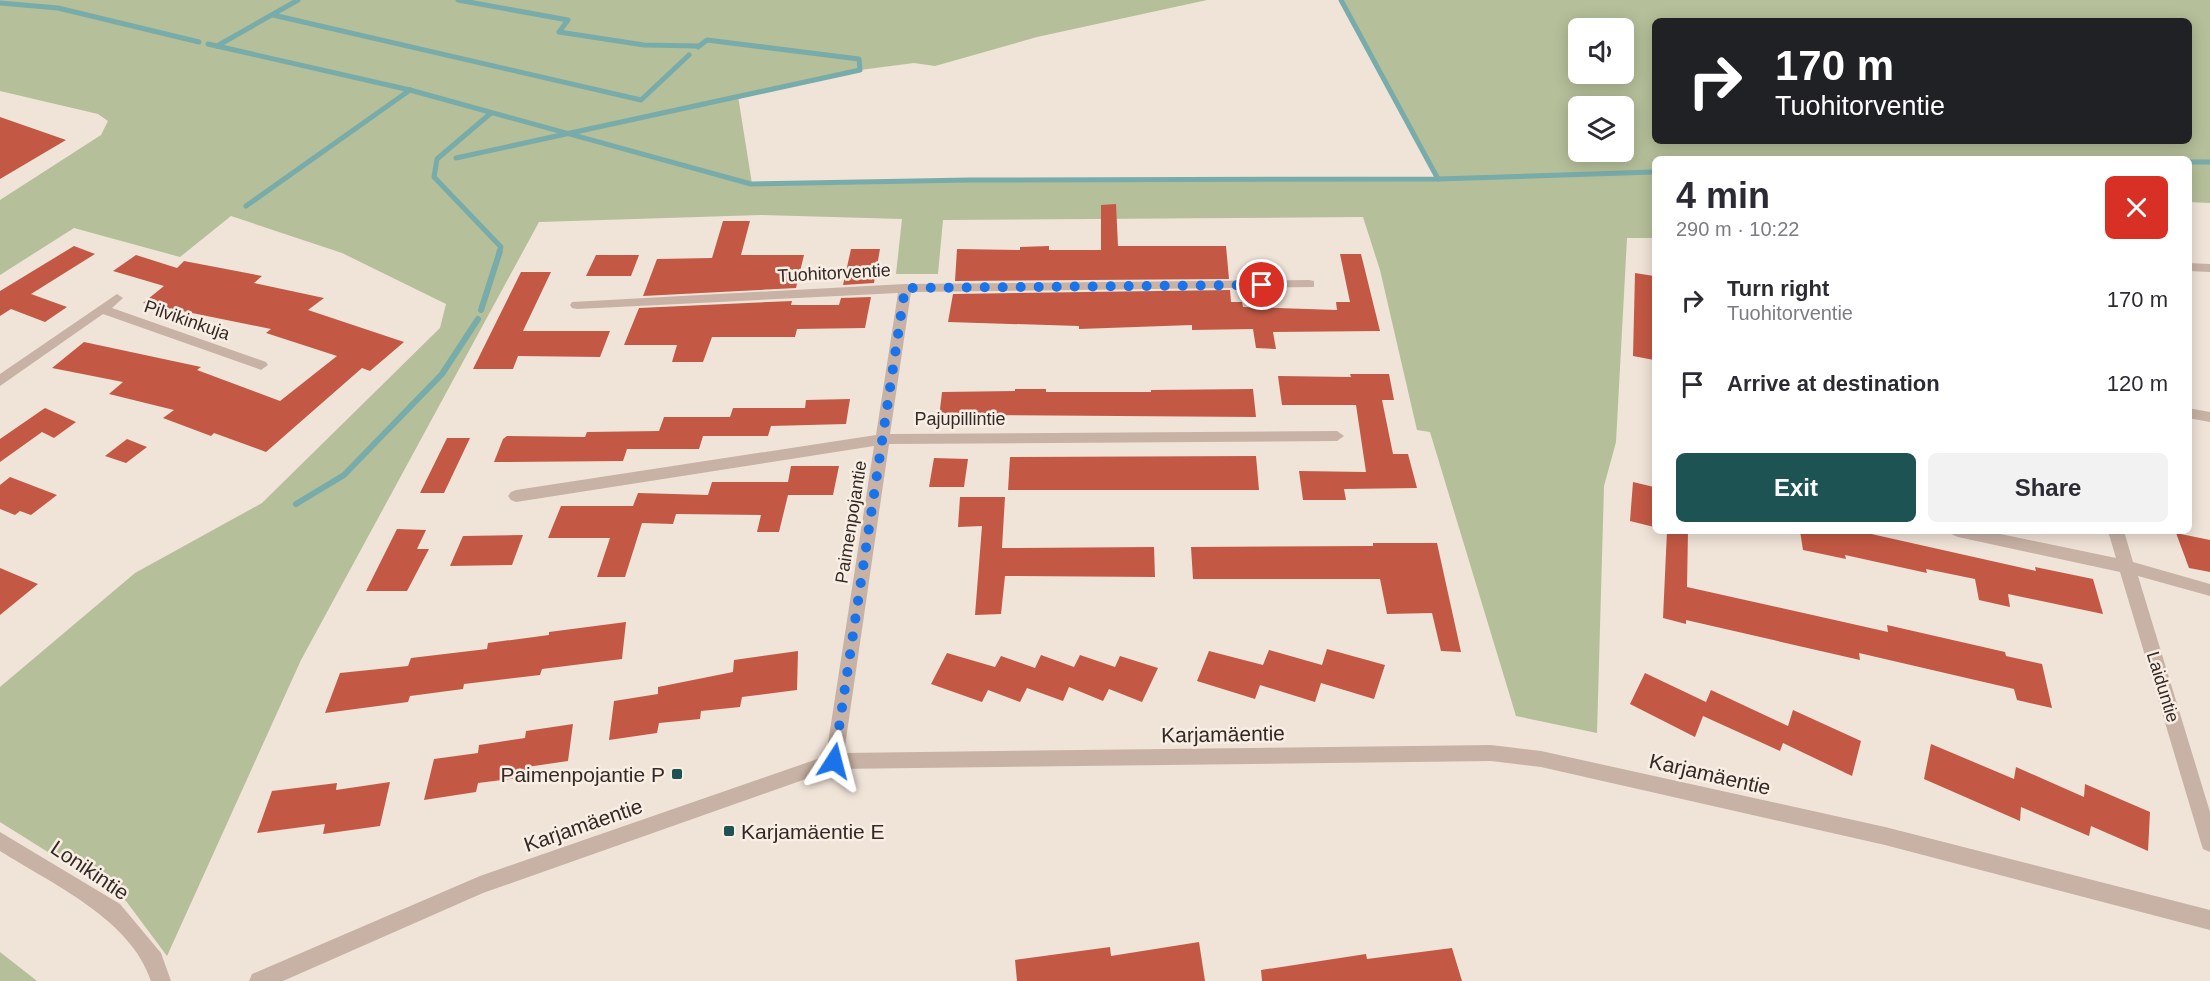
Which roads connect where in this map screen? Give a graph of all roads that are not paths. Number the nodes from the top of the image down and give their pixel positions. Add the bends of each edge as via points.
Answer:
1 (2192, 267) edge
2 (2210, 268) edge
3 (1309, 284) dead end
4 (905, 288) junction
5 (117, 298) dead end
6 (577, 305) dead end
7 (102, 309) junction
8 (261, 365) dead end
9 (0, 381) edge
10 (2192, 414) edge
11 (2210, 417) edge
12 (1337, 436) dead end
13 (884, 438) junction
14 (516, 496) dead end
15 (1972, 534) edge
16 (2117, 534) edge
17 (2127, 567) junction
18 (2210, 590) edge
19 (834, 761) junction
20 (0, 841) edge
21 (2210, 843) edge
22 (2210, 920) edge
23 (161, 981) edge
24 (259, 981) edge

1 - 2 street
3 - 4 street, Tuohitorventie
4 - 6 street, Tuohitorventie
4 - 13 street, Paimenpojantie
5 - 7 street
7 - 8 street, Pilvikinkuja
7 - 9 street
10 - 11 street
12 - 13 street, Pajupillintie
13 - 14 street, Pajupillintie
13 - 19 street, Paimenpojantie
15 - 17 street
16 - 17 street, Laiduntie
17 - 18 street
17 - 21 street, Laiduntie
19 - 22 street, Karjamäentie via 1491,753 1531,758 1885,836
19 - 24 street, Karjamäentie via 480,885
20 - 23 street, Lonikintie via 113,911 154,960

